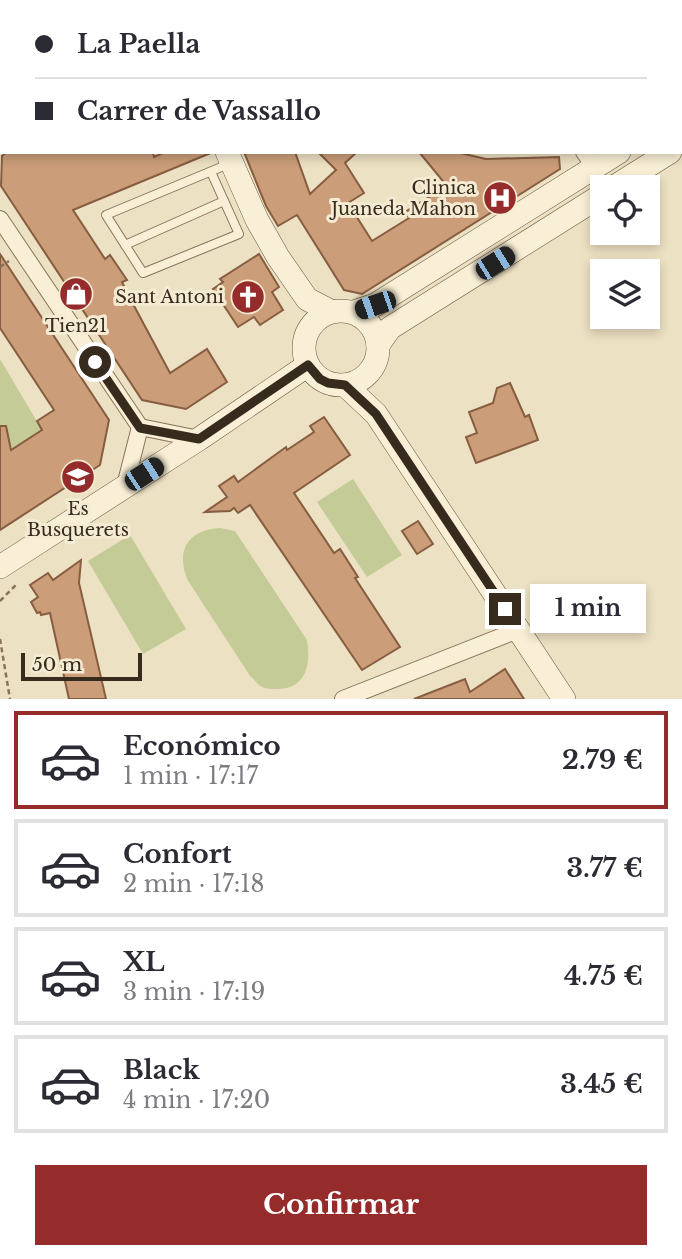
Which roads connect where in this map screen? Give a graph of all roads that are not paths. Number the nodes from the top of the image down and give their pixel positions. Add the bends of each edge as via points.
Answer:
1 (667, 154) edge
2 (602, 157) edge
3 (223, 162) edge
4 (633, 175) edge
5 (224, 201) junction
6 (590, 203) edge
7 (0, 219) edge
8 (246, 225) junction
9 (125, 245) junction
10 (307, 299) junction
11 (330, 311) junction
12 (354, 312) junction
13 (310, 325) junction
14 (378, 345) junction
15 (308, 365) junction
16 (355, 381) junction
17 (140, 428) junction
18 (199, 439) junction
19 (125, 486) junction
20 (0, 567) edge
21 (518, 630) junction
22 (343, 699) edge
23 (564, 699) edge

1 - 4 street
2 - 12 street via 375,305
3 - 5 lane
3 - 8 street
3 - 9 lane via 106,215
5 - 8 lane
5 - 9 lane
6 - 14 street via 390,328
7 - 17 street
8 - 9 lane via 239,234 143,273
8 - 10 street via 278,257
10 - 11 street
10 - 13 street
11 - 12 street
11 - 13 street
12 - 14 street via 375,331
13 - 15 street via 303,345
14 - 16 street via 372,368
15 - 16 street via 328,383
15 - 18 street
16 - 21 street
17 - 18 street
17 - 19 street
18 - 19 street
19 - 20 street
21 - 22 street
21 - 23 street

